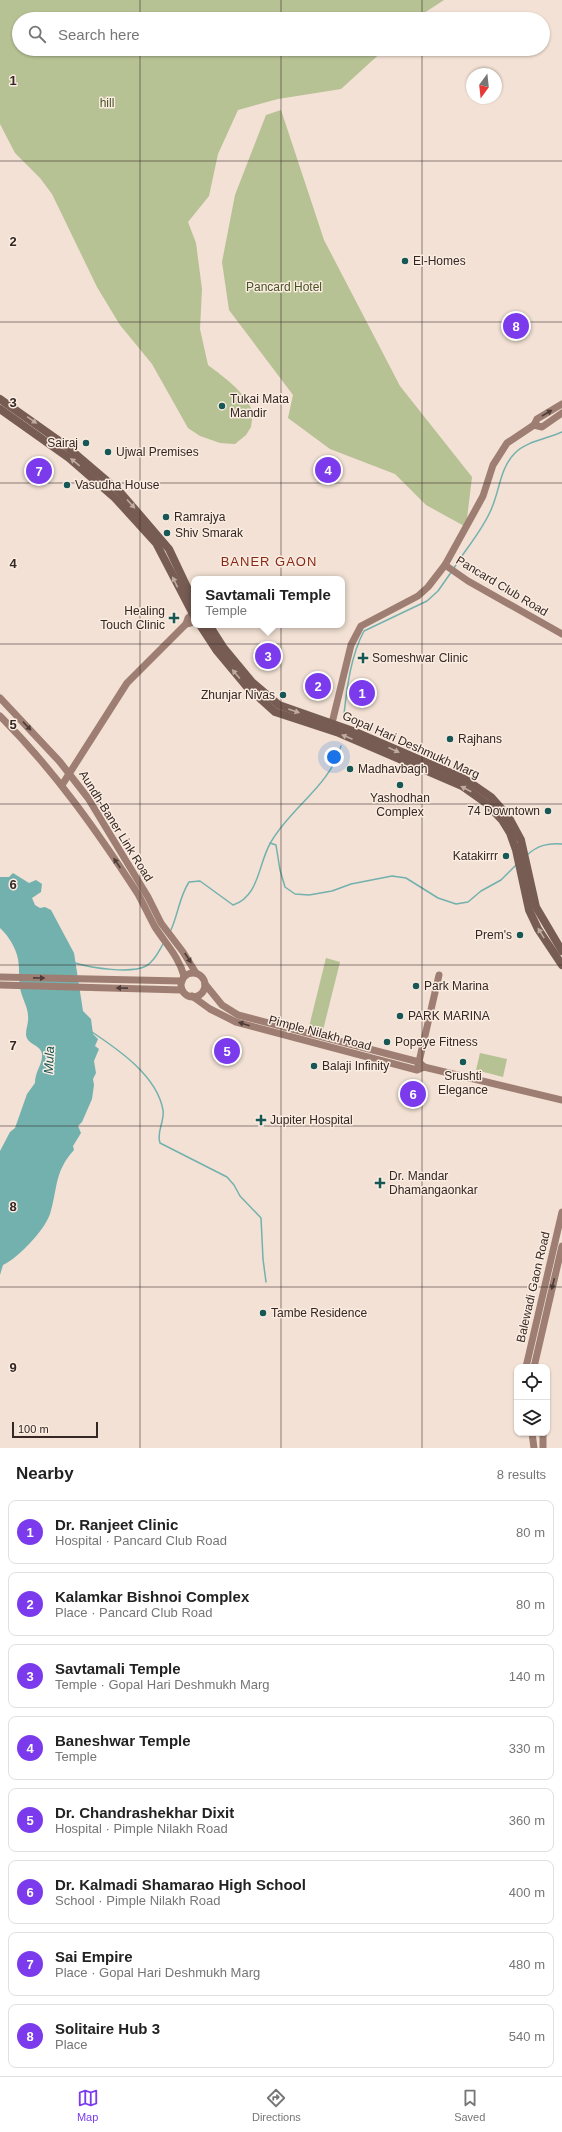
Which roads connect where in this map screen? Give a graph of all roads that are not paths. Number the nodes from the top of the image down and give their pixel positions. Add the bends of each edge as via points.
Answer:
1 (0, 399) edge
2 (562, 404) edge
3 (0, 409) edge
4 (562, 413) edge
5 (534, 425) junction
6 (446, 565) junction
7 (191, 595) edge
8 (191, 610) edge
9 (191, 617) edge
10 (202, 628) edge
11 (211, 628) edge
12 (562, 634) edge
13 (0, 698) edge
14 (0, 716) edge
15 (332, 723) junction
16 (70, 774) junction
17 (62, 785) junction
18 (520, 848) junction
19 (158, 925) junction
20 (562, 951) edge
21 (562, 965) edge
22 (196, 973) junction
23 (439, 975) dead end
24 (0, 977) edge
25 (183, 978) junction
26 (205, 984) junction
27 (0, 985) edge
28 (161, 985) junction
29 (182, 990) junction
30 (192, 996) junction
31 (420, 1066) junction
32 (562, 1100) edge
33 (562, 1212) edge
34 (562, 1246) edge
35 (527, 1364) edge
36 (535, 1364) edge
37 (532, 1436) edge
38 (543, 1436) edge
39 (534, 1448) edge
40 (544, 1448) edge

1 -> 7 main road via 65,445 120,492 170,549
5 -> 2 main road via 537,419
8 -> 3 main road via 156,543 115,498 69,458
4 - 5 main road via 542,427
5 - 6 main road via 507,443 498,456 483,496
6 - 12 main road, Pancard Club Road
6 - 15 main road, Pancard Club Road via 418,596 361,626 351,645
9 - 16 main road via 127,683
18 -> 10 main road, Gopal Hari Deshmukh Marg via 502,820 472,792 350,738 275,712 247,687 217,651
11 -> 15 main road, Gopal Hari Deshmukh Marg via 252,682 271,699 289,710
13 -> 16 main road, Aundh-Baner Link Road
14 - 17 main road, Aundh-Baner Link Road
15 -> 18 main road, Gopal Hari Deshmukh Marg via 476,785 508,816
16 - 17 main road
16 - 19 main road, Aundh-Baner Link Road via 88,798 148,897
19 -> 17 main road, Aundh-Baner Link Road
18 - 20 main road, Gopal Hari Deshmukh Marg via 527,861 536,907
21 -> 18 main road, Gopal Hari Deshmukh Marg via 538,929 529,910 520,867
19 -> 22 main road via 178,945
19 - 25 main road via 181,966
22 - 25 main road via 188,973
22 - 26 main road via 202,977
23 - 31 main road
24 -> 28 main road
25 - 28 main road
25 - 29 main road
26 - 30 main road via 203,992
26 - 31 main road, Pimple Nilakh Road via 222,1005 238,1015
28 -> 27 main road
28 - 29 main road
29 - 30 main road
31 -> 30 main road, Pimple Nilakh Road via 236,1022 210,1009
31 - 32 main road
33 - 35 main road, Balewadi Gaon Road
34 -> 36 main road, Balewadi Gaon Road
37 - 39 main road
38 - 40 main road

